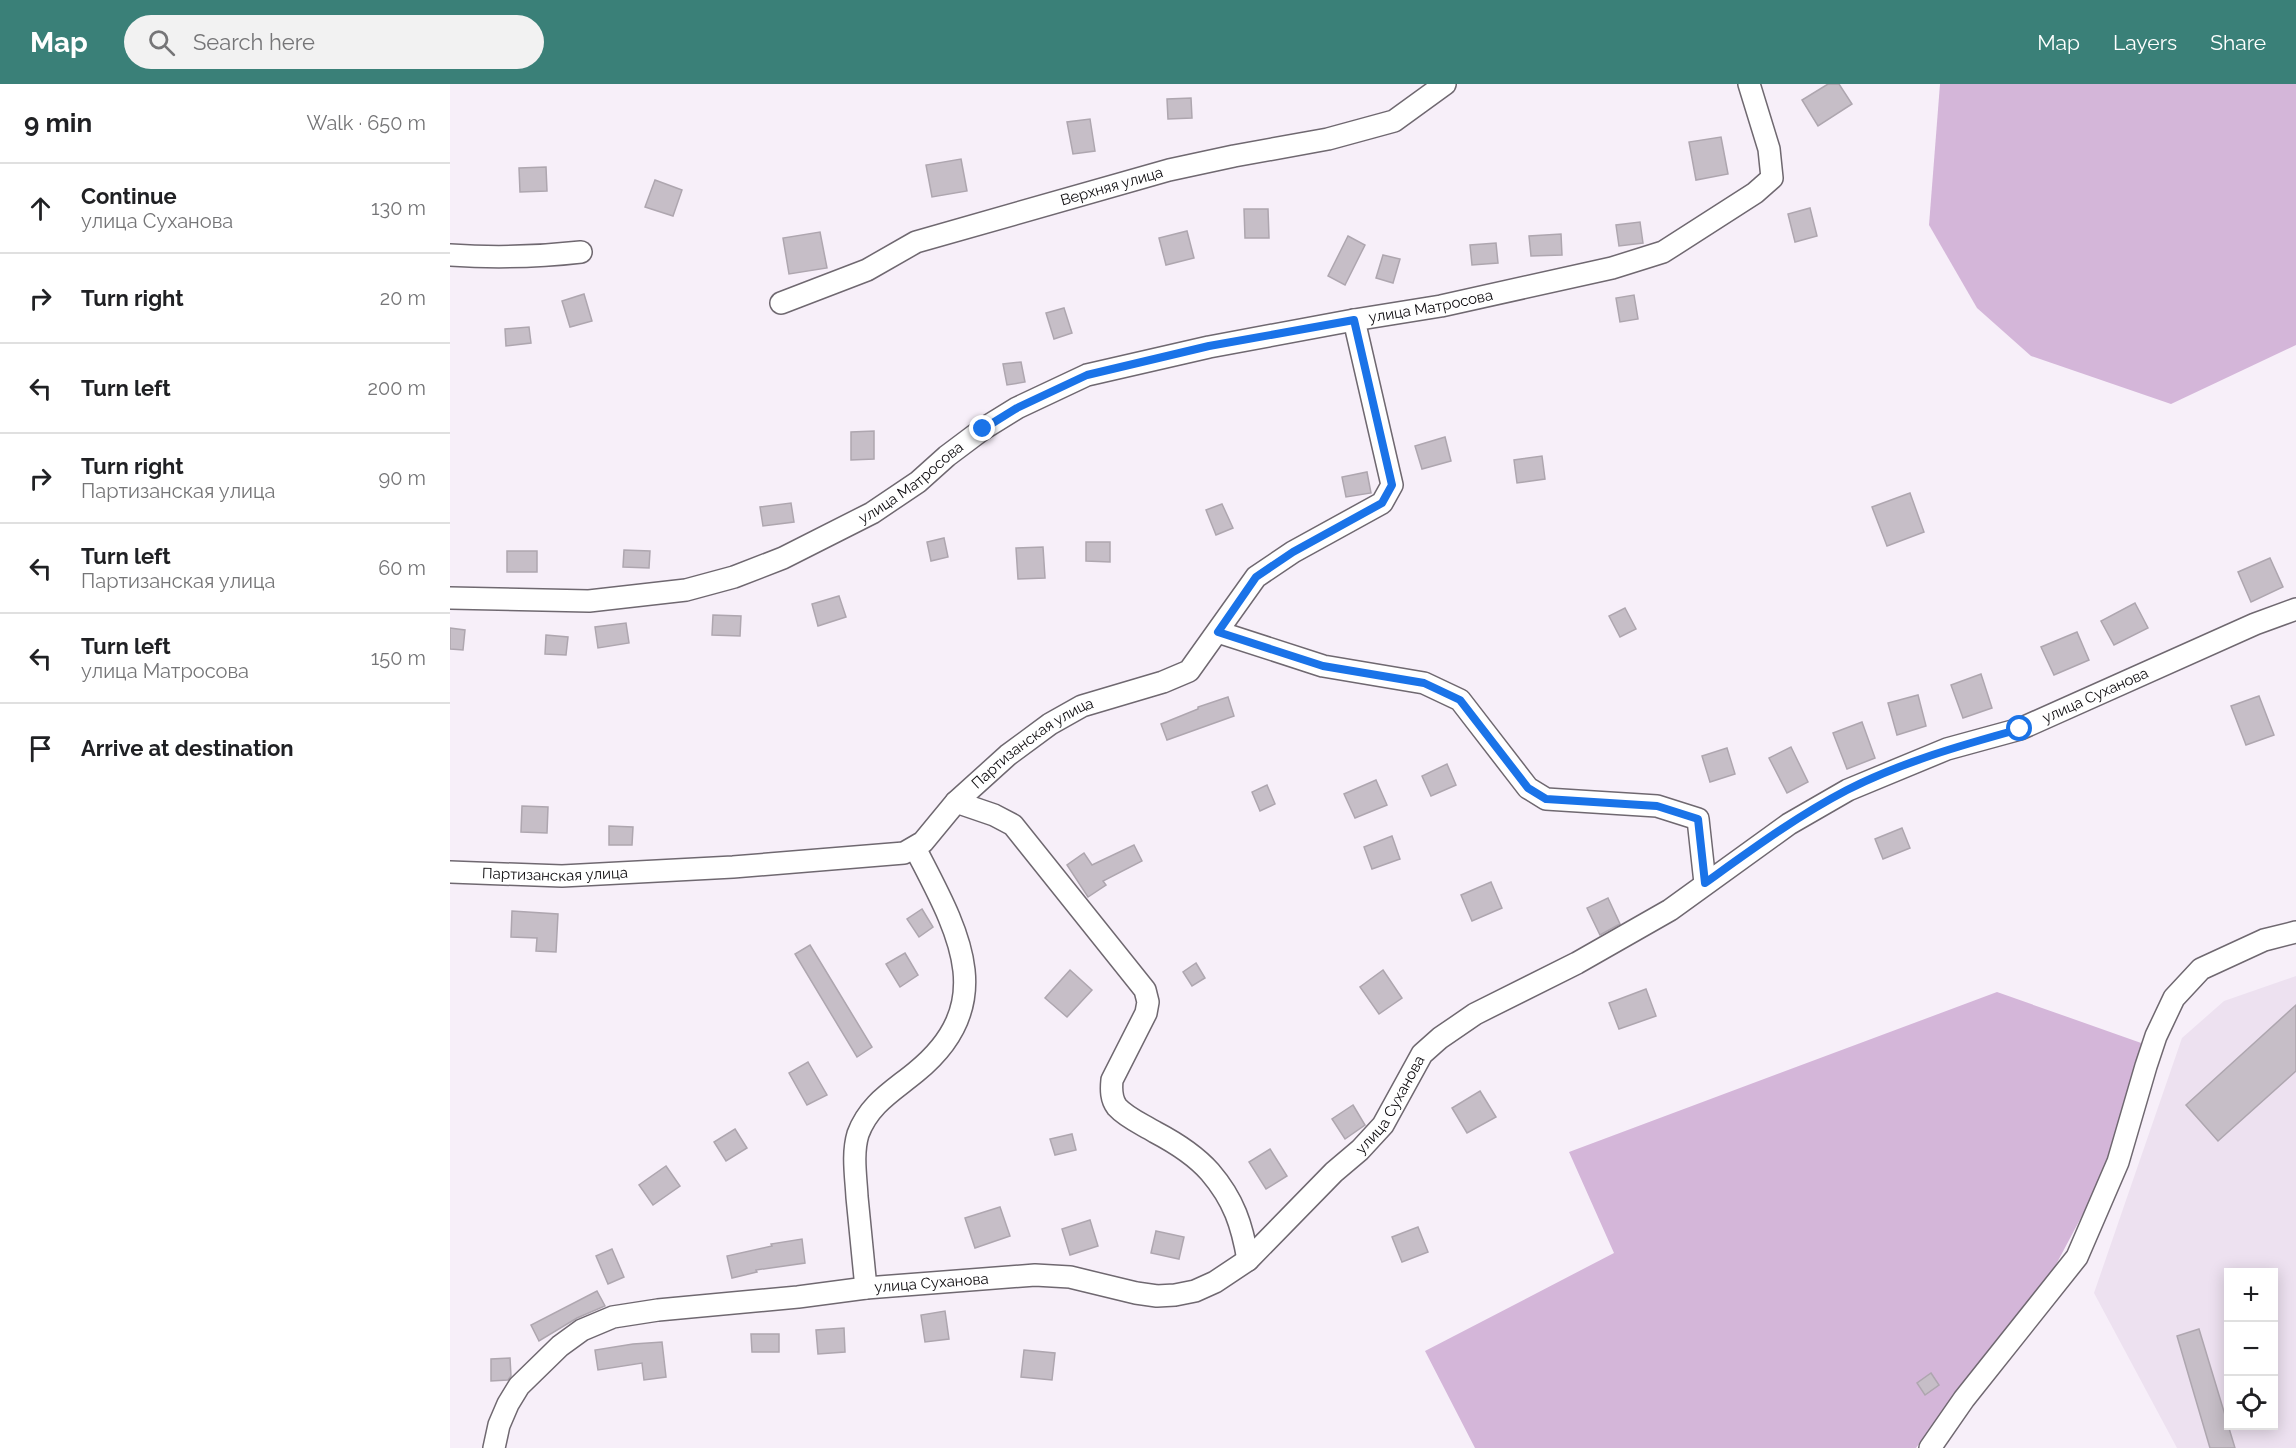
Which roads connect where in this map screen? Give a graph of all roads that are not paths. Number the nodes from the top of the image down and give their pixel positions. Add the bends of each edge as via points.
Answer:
1 (1445, 84) edge
2 (1749, 84) edge
3 (581, 252) dead end
4 (450, 255) edge
5 (781, 303) dead end
6 (1354, 320) junction
7 (450, 598) edge
8 (2296, 609) edge
9 (1218, 632) junction
10 (956, 802) junction
11 (915, 848) junction
12 (450, 872) edge
13 (1705, 883) junction
14 (2296, 932) edge
15 (1248, 1260) junction
16 (866, 1288) junction
17 (494, 1448) edge
18 (1930, 1448) edge

1 - 5 street, Верхняя улица via 1394,121 1328,139 1169,170 926,239 867,270
2 - 6 street, улица Матросова via 1769,149 1772,178 1663,252 1612,268 1441,306
3 - 4 street via 484,258
6 - 7 street, улица Матросова via 1209,346 1087,375 983,429 918,482 872,513 783,558 734,577 686,590 589,600
6 - 9 street, Партизанская улица via 1392,485 1382,503 1256,577
8 - 13 street, улица Суханова via 2020,729 1947,749 1848,790 1789,824
9 - 10 street, Партизанская улица via 1189,672 1082,706 1058,719 1008,755
9 - 13 street via 1323,666 1424,683 1460,700 1528,788 1546,799 1657,806 1698,819
10 - 11 street, Партизанская улица
10 - 15 street via 1013,825 1144,990 1146,1013 1112,1080 1111,1093 1128,1117 1187,1150 1210,1173 1231,1201 1242,1226
11 - 12 street, Партизанская улица via 904,853 733,867 562,876
11 - 16 street via 957,935 965,992 960,1017 950,1036 927,1062 878,1102 859,1133 855,1169
13 - 15 street, улица Суханова via 1670,910 1475,1014 1440,1038 1422,1054 1383,1125
14 - 18 street via 2264,940 2201,969 2174,998 2146,1066 2118,1162 2077,1257 1971,1389
15 - 16 street, улица Суханова via 1215,1282 1175,1295 1136,1293 1054,1274
16 - 17 street, улица Суханова via 658,1310 597,1322 560,1346 519,1386 503,1415

